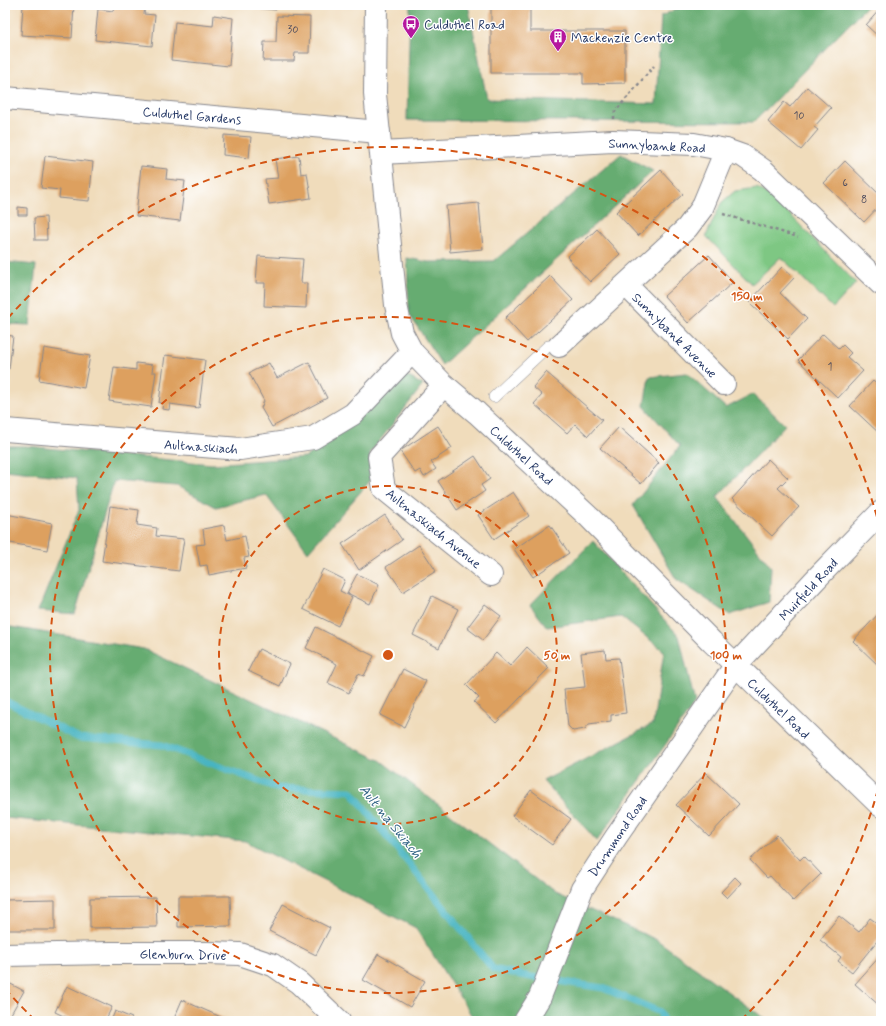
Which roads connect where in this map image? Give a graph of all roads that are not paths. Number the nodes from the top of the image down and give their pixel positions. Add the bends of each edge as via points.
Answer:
1 (376, 5) edge
2 (5, 98) edge
3 (380, 142) junction
4 (726, 150) junction
5 (881, 284) edge
6 (626, 285) junction
7 (559, 346) joint
8 (412, 352) junction
9 (724, 384) dead end
10 (444, 385) junction
11 (494, 397) dead end
12 (5, 430) edge
13 (881, 512) edge
14 (491, 575) dead end
15 (735, 666) junction
16 (881, 806) edge
17 (5, 955) edge
18 (339, 1021) edge
19 (525, 1021) edge

1 - 3 street, Culduthel Road via 375,94
2 - 3 street, Culduthel Gardens
3 - 4 street, Sunnybank Road via 613,141 694,144
3 - 8 street, Culduthel Road via 396,305 402,333
4 - 5 street, Sunnybank Road via 743,156 763,170
4 - 6 street, Sunnybank Avenue via 702,208 687,228
6 - 7 street, Sunnybank Avenue
6 - 9 street, Sunnybank Avenue
7 - 11 lane via 548,346
8 - 10 street, Culduthel Road
8 - 12 street, Aultnaskiach via 353,414 313,438 240,449
10 - 14 street, Aultnaskiach Avenue via 379,457 384,489
10 - 15 street, Culduthel Road via 590,518
13 - 15 street, Muirfield Road
15 - 16 street, Culduthel Road
15 - 19 street, Drummond Road via 582,888 540,997
17 - 18 street, Glenburn Drive via 240,954 274,965 299,983

